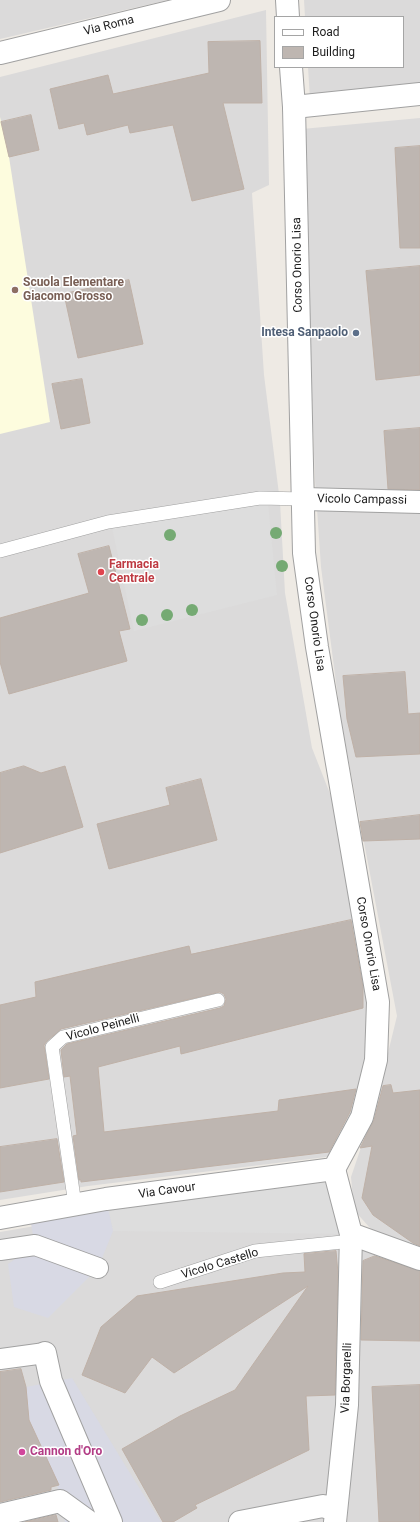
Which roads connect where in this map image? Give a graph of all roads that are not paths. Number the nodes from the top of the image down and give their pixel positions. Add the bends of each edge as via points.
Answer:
1 (219, 0) edge
2 (287, 0) edge
3 (288, 16) edge
4 (0, 53) edge
5 (291, 68) edge
6 (420, 94) edge
7 (294, 107) junction
8 (304, 499) junction
9 (420, 502) edge
10 (0, 551) edge
11 (218, 1000) dead end
12 (334, 1169) junction
13 (75, 1205) junction
14 (0, 1218) edge
15 (352, 1238) junction
16 (0, 1250) edge
17 (420, 1259) edge
18 (98, 1268) dead end
19 (160, 1282) dead end
20 (45, 1352) joint
21 (0, 1359) edge
22 (0, 1515) edge
23 (335, 1516) edge
24 (89, 1522) edge
25 (111, 1522) edge
26 (240, 1522) edge

1 - 4 street, Via Roma
2 - 3 street
5 - 7 street, Corso Onorio Lisa
6 - 7 street
7 - 8 street, Corso Onorio Lisa
8 - 9 street, Vicolo Campassi
8 - 10 lane via 260,498 108,522
8 - 12 street, Corso Onorio Lisa via 304,553 317,647 378,1002 376,1060 362,1117
11 - 13 lane, Vicolo Peinelli via 64,1037 52,1047
12 - 13 street, Via Cavour
12 - 15 street, Via Borgarelli
13 - 14 street, Via Cavour
15 - 17 street
15 - 19 lane, Vicolo Castello via 255,1251
15 - 23 street, Via Borgarelli via 347,1405
16 - 18 street via 35,1245
20 - 21 street
20 - 25 street via 51,1381
22 - 24 street via 60,1501
23 - 26 street via 323,1506

